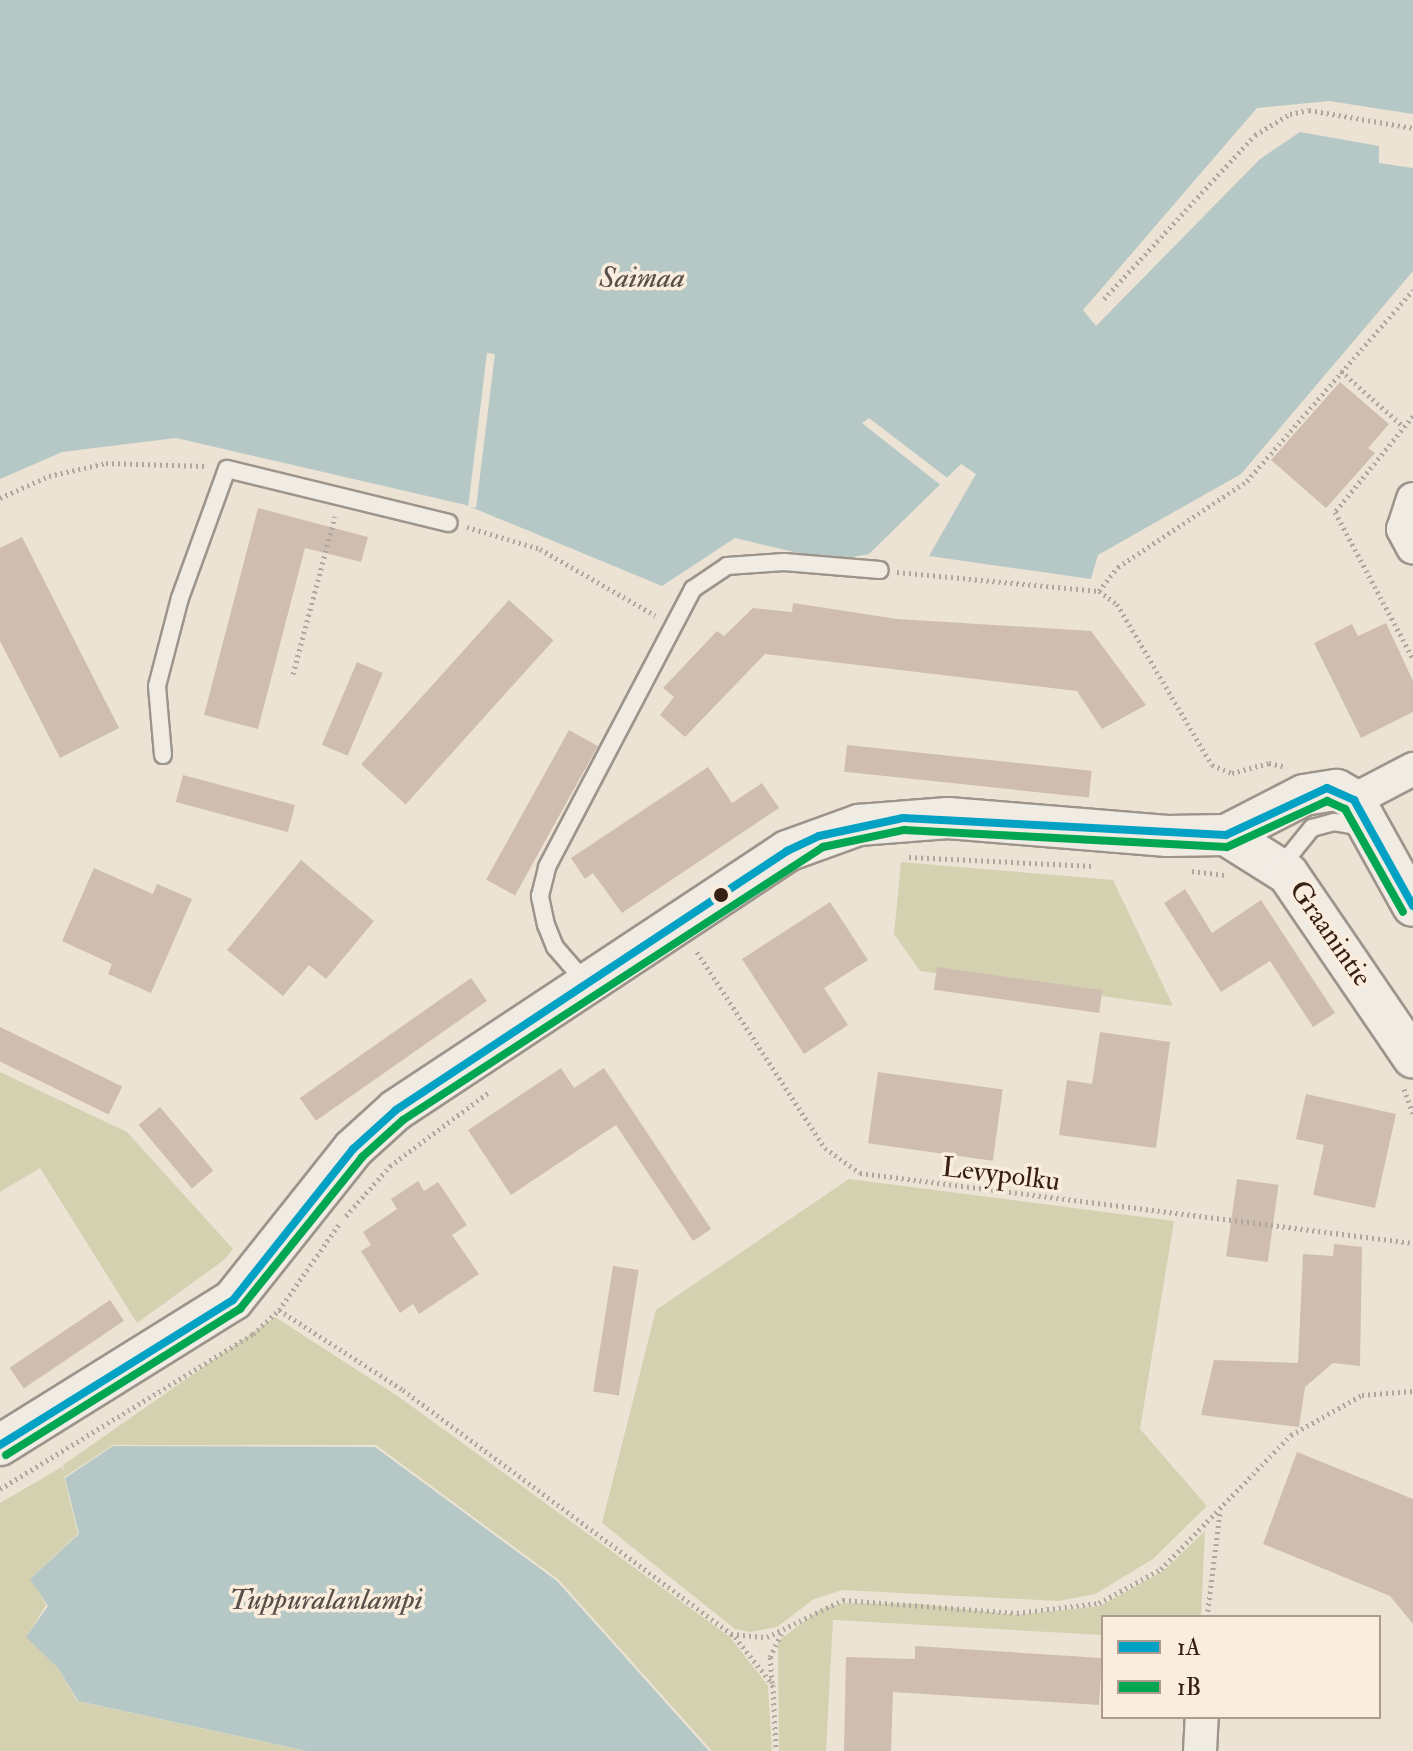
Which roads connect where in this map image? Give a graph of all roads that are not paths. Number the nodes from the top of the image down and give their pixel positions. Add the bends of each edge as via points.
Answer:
1 (1413, 499) edge
2 (449, 523) road end
3 (1413, 548) edge
4 (880, 570) road end
5 (163, 755) dead end
6 (1413, 769) edge
7 (1363, 815) junction
8 (1226, 835) junction
9 (1288, 874) junction
10 (1413, 906) edge
11 (589, 985) junction
12 (1407, 1069) edge
13 (0, 1445) edge
14 (1202, 1719) edge
15 (1200, 1751) edge

1 - 3 street via 1403,529
2 - 5 lane via 227,469 180,598 157,686
4 - 11 lane via 784,562 727,566 693,589 670,624 547,867 540,896 555,947
6 - 7 street
7 - 8 street via 1327,788
7 - 9 lane via 1312,828 1290,855
7 - 10 street
8 - 9 street, Graanintie
8 - 11 street via 1167,836 948,818 859,825 787,851
9 - 12 street, Graanintie
11 - 13 street via 396,1110 353,1149 233,1300
14 - 15 street

